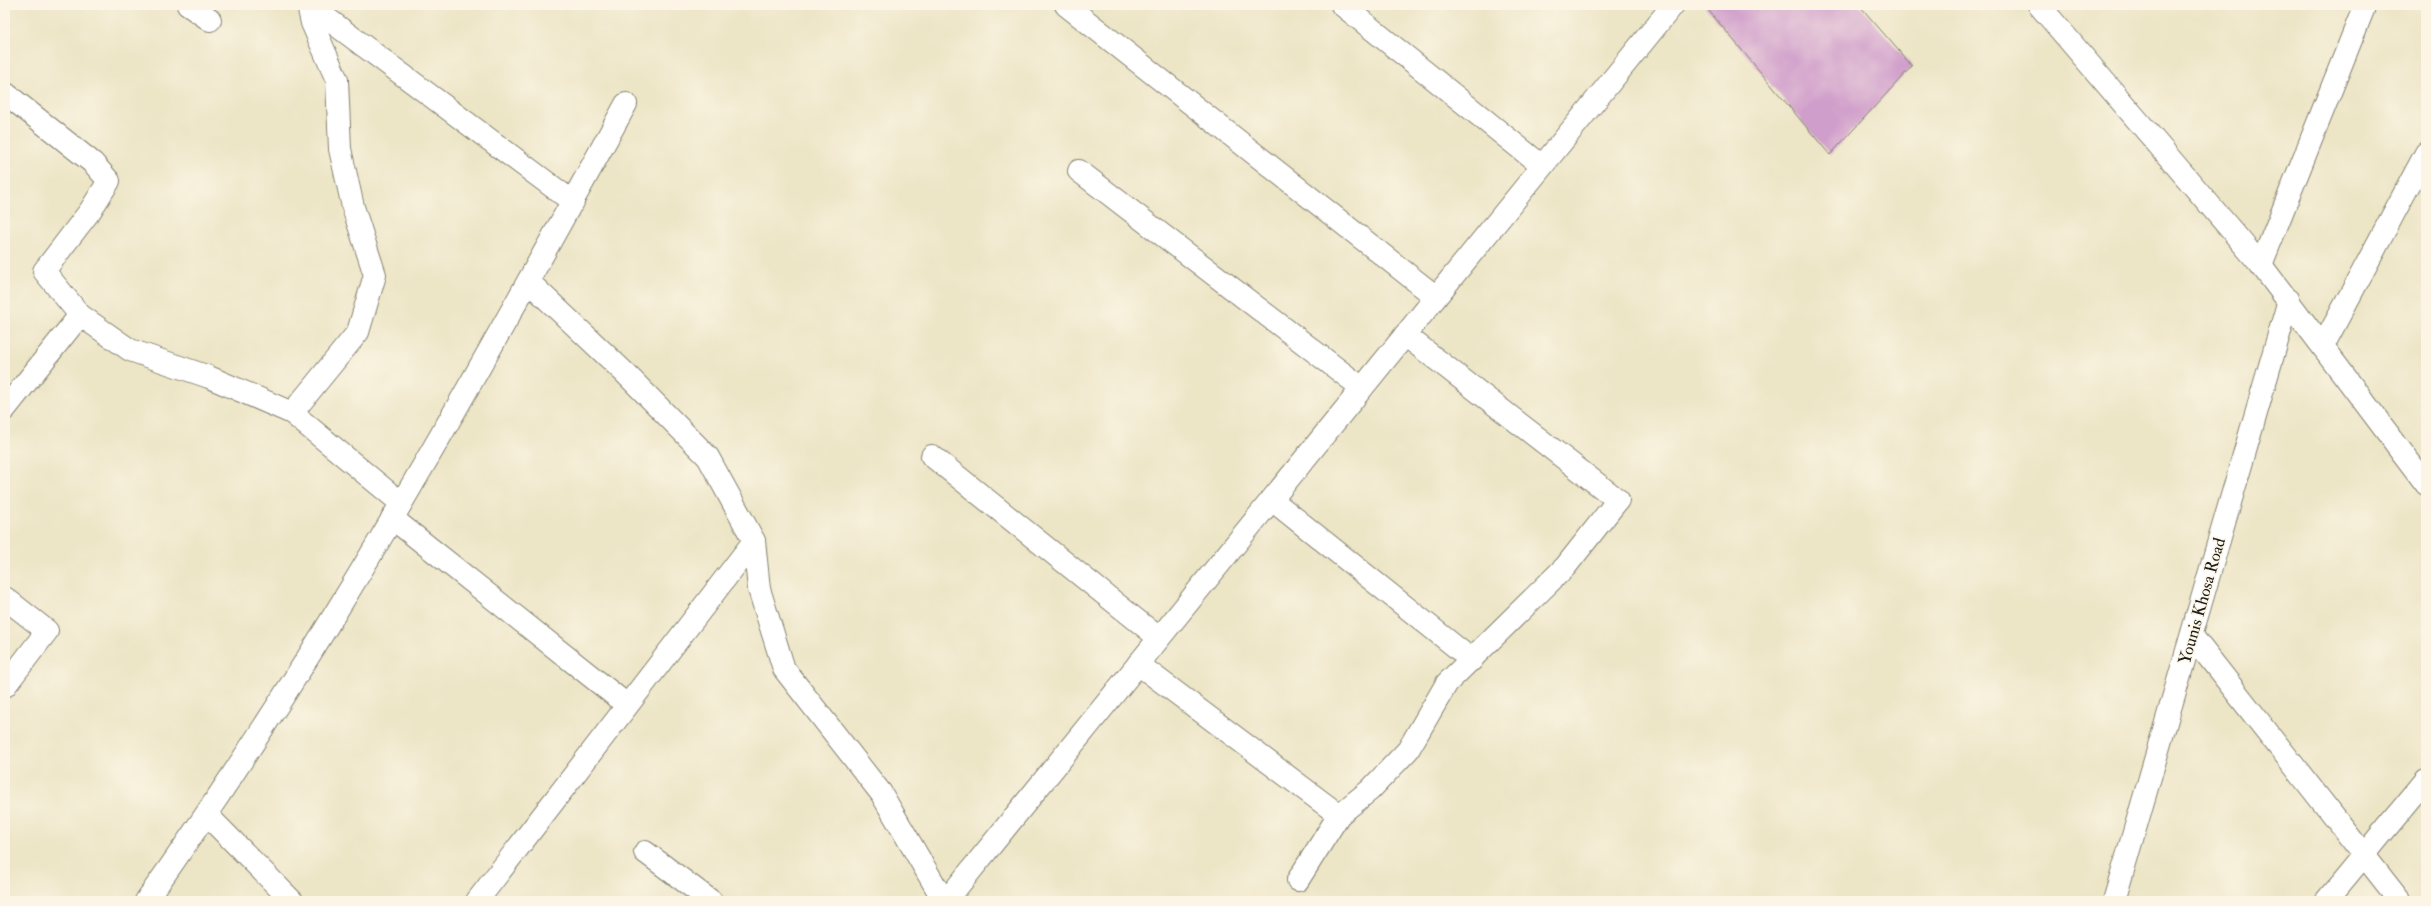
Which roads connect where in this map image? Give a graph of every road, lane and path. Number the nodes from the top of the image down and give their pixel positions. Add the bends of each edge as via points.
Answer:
1 (188, 5) edge
2 (308, 5) edge
3 (1066, 5) edge
4 (1342, 5) edge
5 (1673, 5) edge
6 (2039, 5) edge
7 (2365, 5) edge
8 (210, 20) dead end
9 (5, 93) edge
10 (626, 104) dead end
11 (2426, 153) edge
12 (1542, 166) junction
13 (1079, 171) dead end
14 (573, 202) junction
15 (2261, 265) junction
16 (529, 282) junction
17 (1436, 297) junction
18 (2289, 300) junction
19 (80, 315) junction
20 (1405, 335) junction
21 (2323, 346) junction
22 (1362, 388) junction
23 (5, 410) edge
24 (292, 413) junction
25 (932, 456) dead end
26 (2426, 484) edge
27 (1272, 500) junction
28 (397, 510) junction
29 (754, 541) junction
30 (5, 598) edge
31 (2192, 636) junction
32 (1159, 638) junction
33 (1472, 660) junction
34 (1138, 664) junction
35 (5, 686) edge
36 (627, 705) junction
37 (2426, 780) edge
38 (207, 815) junction
39 (1339, 815) junction
40 (644, 852) dead end
41 (2364, 855) junction
42 (1298, 880) dead end
43 (146, 901) edge
44 (292, 901) edge
45 (477, 901) edge
46 (711, 901) edge
47 (945, 901) edge
48 (2114, 901) edge
49 (2326, 901) edge
50 (2400, 901) edge

1 - 8 street
2 - 14 street
2 - 24 street via 312,23 337,80 340,149 353,207 375,276 358,332
3 - 17 street
4 - 12 street
5 - 12 street
6 - 15 street
7 - 15 street
9 - 19 street via 93,163 109,181 90,211 44,271
10 - 14 street
11 - 21 street
12 - 17 street
13 - 22 street
14 - 16 street
15 - 18 street
16 - 28 street
16 - 29 street via 625,373 708,457
17 - 20 street
18 - 21 street
18 - 31 street, Younis Khosa Road
19 - 23 street
19 - 24 street via 130,350 209,377
20 - 22 street
20 - 33 street via 1618,500 1566,566
21 - 26 street
22 - 27 street
24 - 28 street
25 - 32 street
27 - 32 street
27 - 33 street
28 - 36 street
28 - 38 street via 354,584
29 - 36 street
29 - 47 street via 760,589 784,670 881,793
30 - 35 street via 47,631
31 - 41 street
31 - 48 street, Younis Khosa Road
32 - 34 street
33 - 39 street via 1447,683 1408,750 1370,790
34 - 39 street
34 - 47 street
36 - 45 street
37 - 41 street
38 - 43 street
38 - 44 street
39 - 42 street
40 - 46 street
41 - 49 street
41 - 50 street

